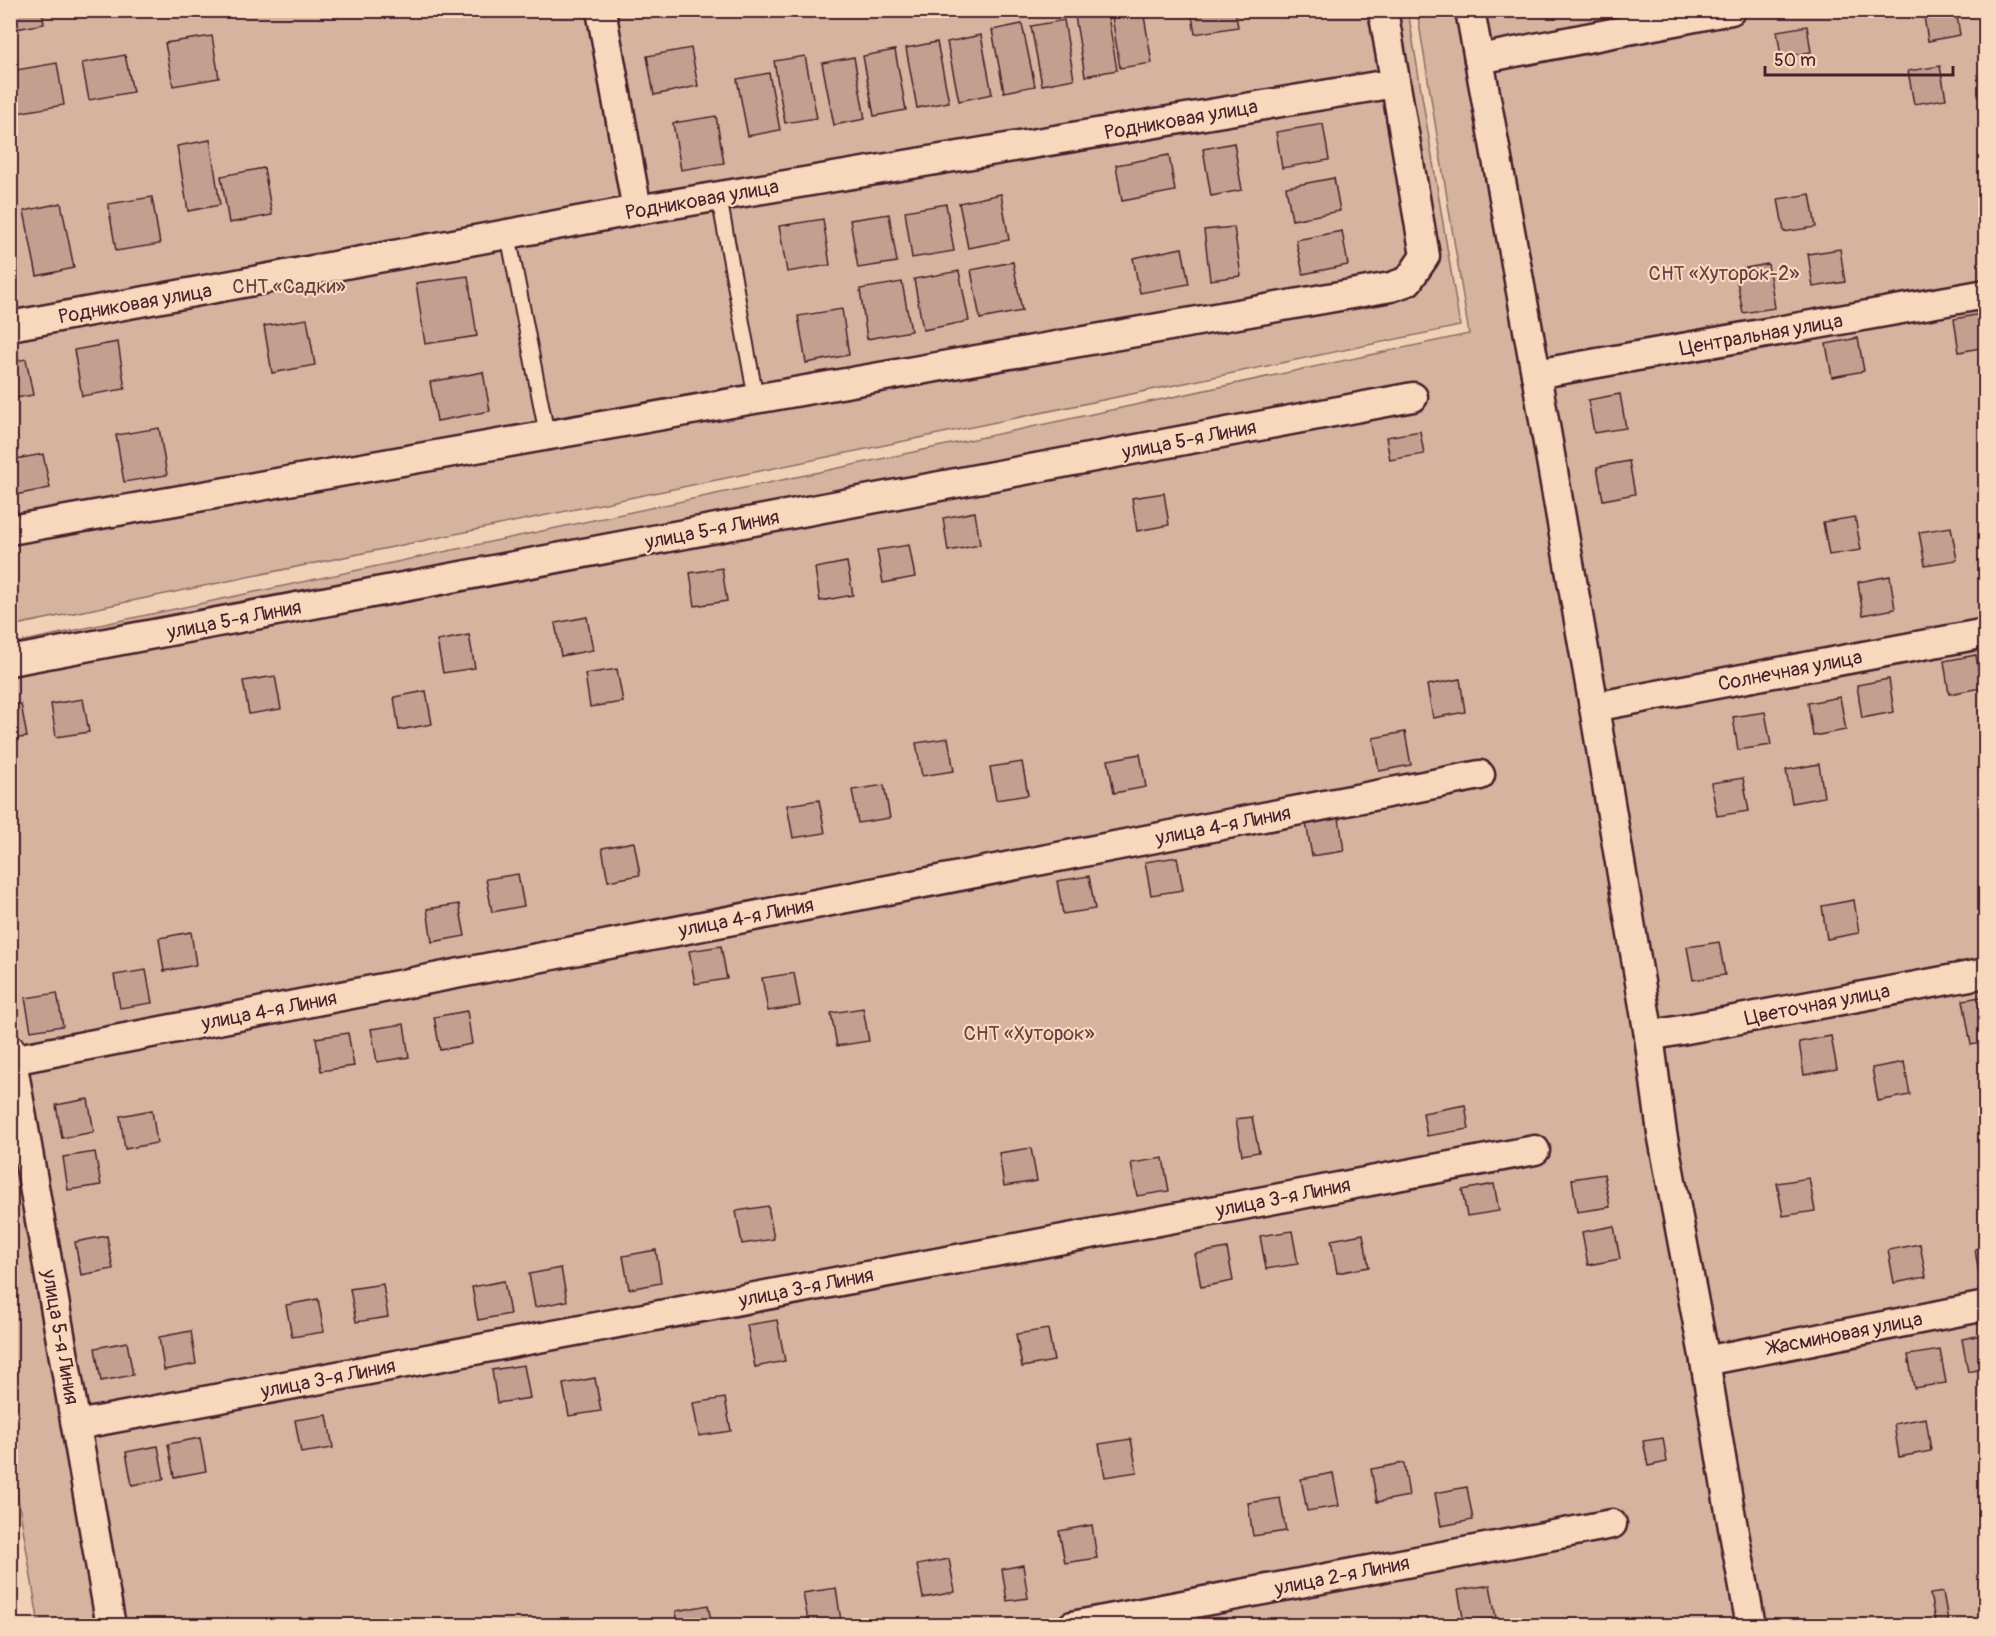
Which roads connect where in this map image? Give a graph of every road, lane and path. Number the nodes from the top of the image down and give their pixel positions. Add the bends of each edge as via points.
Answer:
1 (601, 10) edge
2 (1383, 10) edge
3 (1470, 10) edge
4 (1731, 10) edge
5 (1479, 59) junction
6 (1395, 83) junction
7 (718, 197) junction
8 (637, 210) junction
9 (508, 234) junction
10 (1986, 294) edge
11 (10, 326) edge
12 (1536, 374) junction
13 (1413, 398) dead end
14 (756, 399) junction
15 (547, 435) junction
16 (10, 530) edge
17 (1986, 633) edge
18 (10, 661) edge
19 (1594, 707) junction
20 (1480, 775) dead end
21 (1986, 973) edge
22 (1649, 1036) junction
23 (11, 1054) edge
24 (1535, 1150) dead end
25 (1986, 1306) edge
26 (1705, 1360) junction
27 (77, 1425) junction
28 (1612, 1524) dead end
29 (111, 1626) edge
30 (1072, 1626) edge
31 (1751, 1626) edge

1 - 8 street
2 - 6 street
3 - 5 street
4 - 5 street
5 - 12 street
6 - 7 street, Родниковая улица
6 - 14 street via 1425,256 1408,281
7 - 8 street, Родниковая улица
7 - 14 lane
8 - 9 street, Родниковая улица
9 - 11 street, Родниковая улица
9 - 15 lane
10 - 12 street, Центральная улица
12 - 19 street
13 - 18 street, улица 5-я Линия
14 - 15 street
15 - 16 street
17 - 19 street, Солнечная улица
19 - 22 street
20 - 23 street, улица 4-я Линия
21 - 22 street, Цветочная улица
22 - 26 street via 1662,1133
23 - 27 street, улица 5-я Линия
24 - 27 street, улица 3-я Линия
25 - 26 street, Жасминовая улица
26 - 31 street
27 - 29 street, улица 5-я Линия
28 - 30 street, улица 2-я Линия

